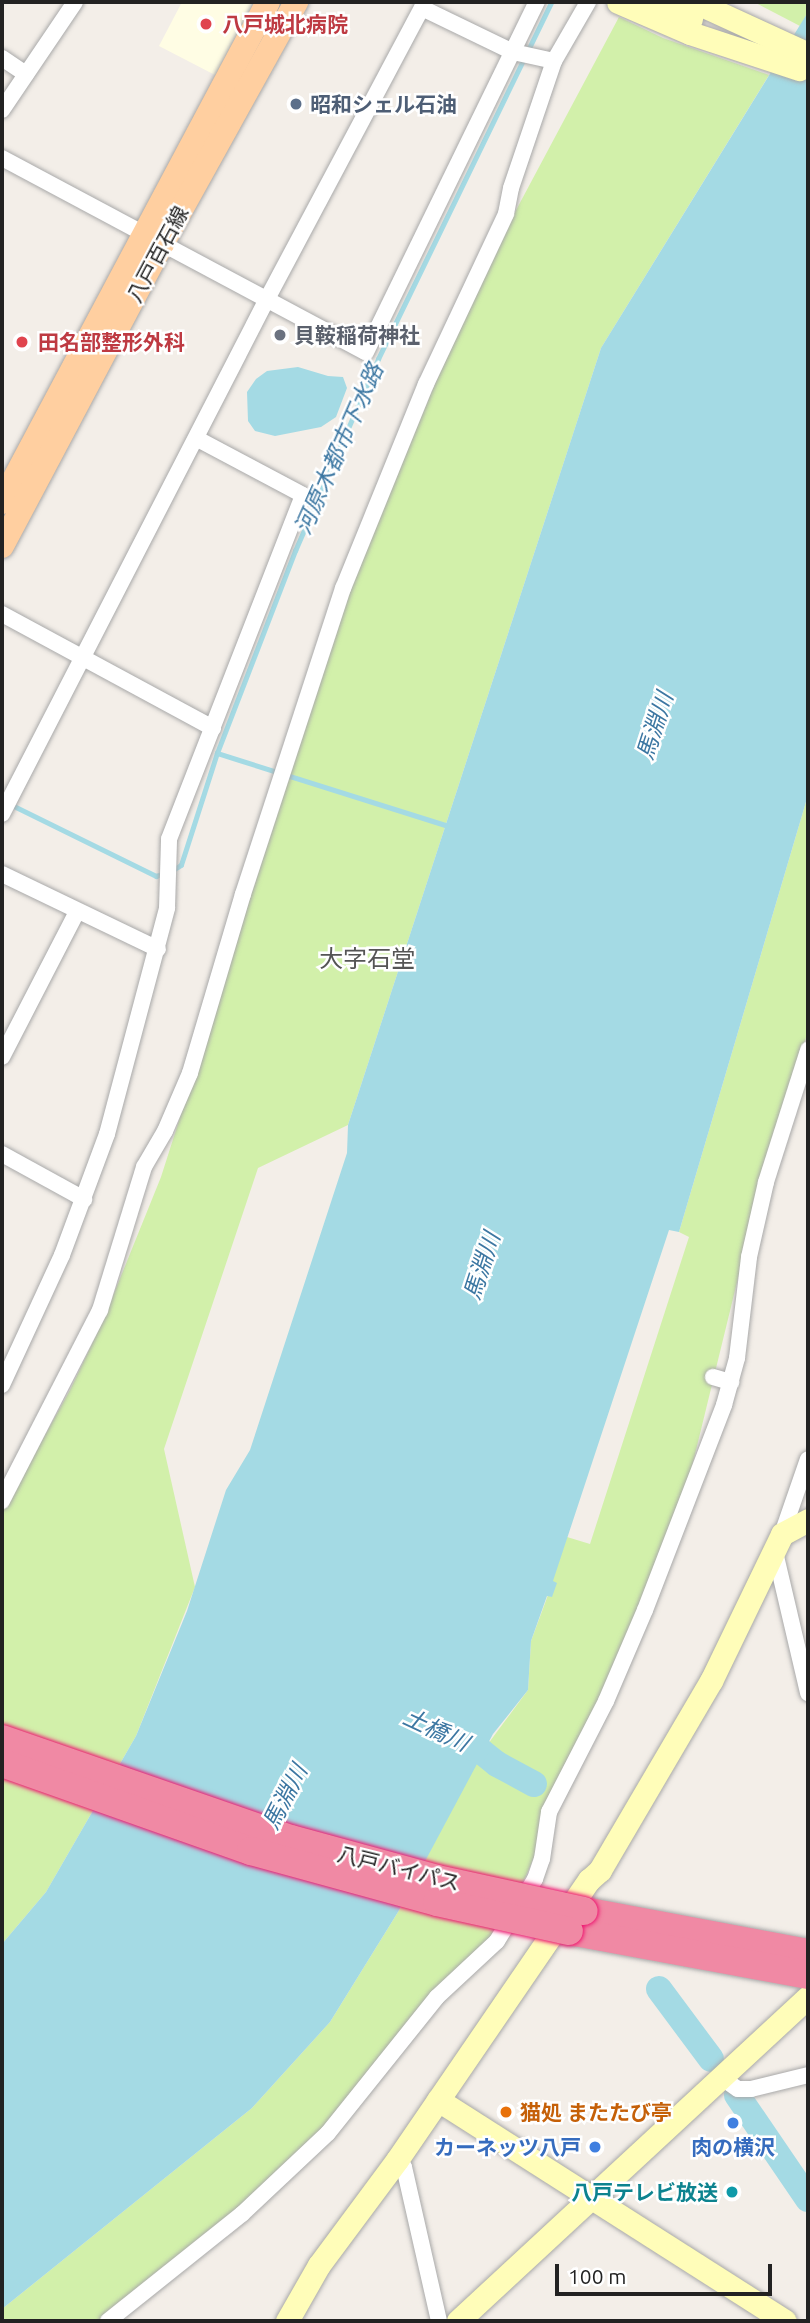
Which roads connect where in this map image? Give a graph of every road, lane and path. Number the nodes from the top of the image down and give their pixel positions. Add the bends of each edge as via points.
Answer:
1 (75, 2) edge
2 (268, 2) edge
3 (296, 2) edge
4 (537, 2) edge
5 (588, 2) edge
6 (618, 2) edge
7 (658, 2) edge
8 (695, 2) edge
9 (725, 2) edge
10 (808, 48) edge
11 (513, 52) junction
12 (2, 58) edge
13 (554, 61) junction
14 (805, 65) edge
15 (26, 74) junction
16 (2, 110) edge
17 (2, 158) edge
18 (153, 239) junction
19 (266, 300) junction
20 (196, 438) junction
21 (2, 502) edge
22 (2, 545) edge
23 (2, 614) edge
24 (83, 657) junction
25 (213, 728) junction
26 (2, 814) edge
27 (2, 874) edge
28 (77, 912) junction
29 (158, 950) junction
30 (808, 1050) edge
31 (2, 1057) edge
32 (2, 1154) edge
33 (84, 1199) junction
34 (713, 1377) dead end
35 (732, 1382) junction
36 (2, 1383) edge
37 (808, 1459) edge
38 (2, 1501) edge
39 (808, 1520) edge
40 (779, 1543) junction
41 (808, 1693) edge
42 (2, 1731) edge
43 (2, 1739) edge
44 (62, 1762) junction
45 (8, 1767) edge
46 (577, 1921) junction
47 (803, 1966) edge
48 (808, 1997) edge
49 (808, 2075) edge
50 (722, 2078) junction
51 (438, 2100) junction
52 (397, 2160) junction
53 (590, 2198) junction
54 (108, 2321) edge
55 (287, 2321) edge
56 (439, 2321) edge
57 (458, 2321) edge
58 (785, 2321) edge

1 - 15 street
2 - 18 main road, 八戸百石線
3 - 18 main road, 八戸百石線
4 - 11 street
5 - 13 street
6 - 14 street via 691,33
7 - 14 street
8 - 14 street
9 - 10 street
11 - 13 street
11 - 19 street via 422,8
11 - 19 street via 366,352
12 - 15 street
13 - 38 street via 506,214 426,384 343,588 190,1073 144,1167 100,1310
15 - 16 street
17 - 18 street
18 - 19 street
18 - 21 main road, 八戸百石線
18 - 22 main road, 八戸百石線
19 - 20 street
20 - 24 street
20 - 25 street via 303,495
23 - 24 street
24 - 25 street
24 - 26 street
25 - 29 street via 169,839 167,908
27 - 28 street
28 - 29 street
28 - 31 street
29 - 33 street via 107,1134
30 - 35 street via 766,1182 748,1257
32 - 33 street
33 - 36 street
34 - 35 street
35 - 54 street via 646,1611 606,1702 549,1812 535,1879 497,1941 437,1997 328,2133 242,2214
37 - 40 street
39 - 40 street
40 - 41 street
40 - 51 street via 711,1681 600,1870
42 - 44 highway, bridge
43 - 44 highway, 八戸バイパス, bridge
44 - 46 highway, 八戸バイパス, bridge via 291,1839
45 - 46 highway, 八戸バイパス, bridge via 251,1851 437,1902
46 - 47 highway, 八戸バイパス
48 - 50 street
49 - 50 street via 751,2089 738,2089
50 - 53 street
51 - 52 street
51 - 53 street
52 - 55 street via 319,2264
52 - 56 street via 404,2167
53 - 57 street
53 - 58 street

